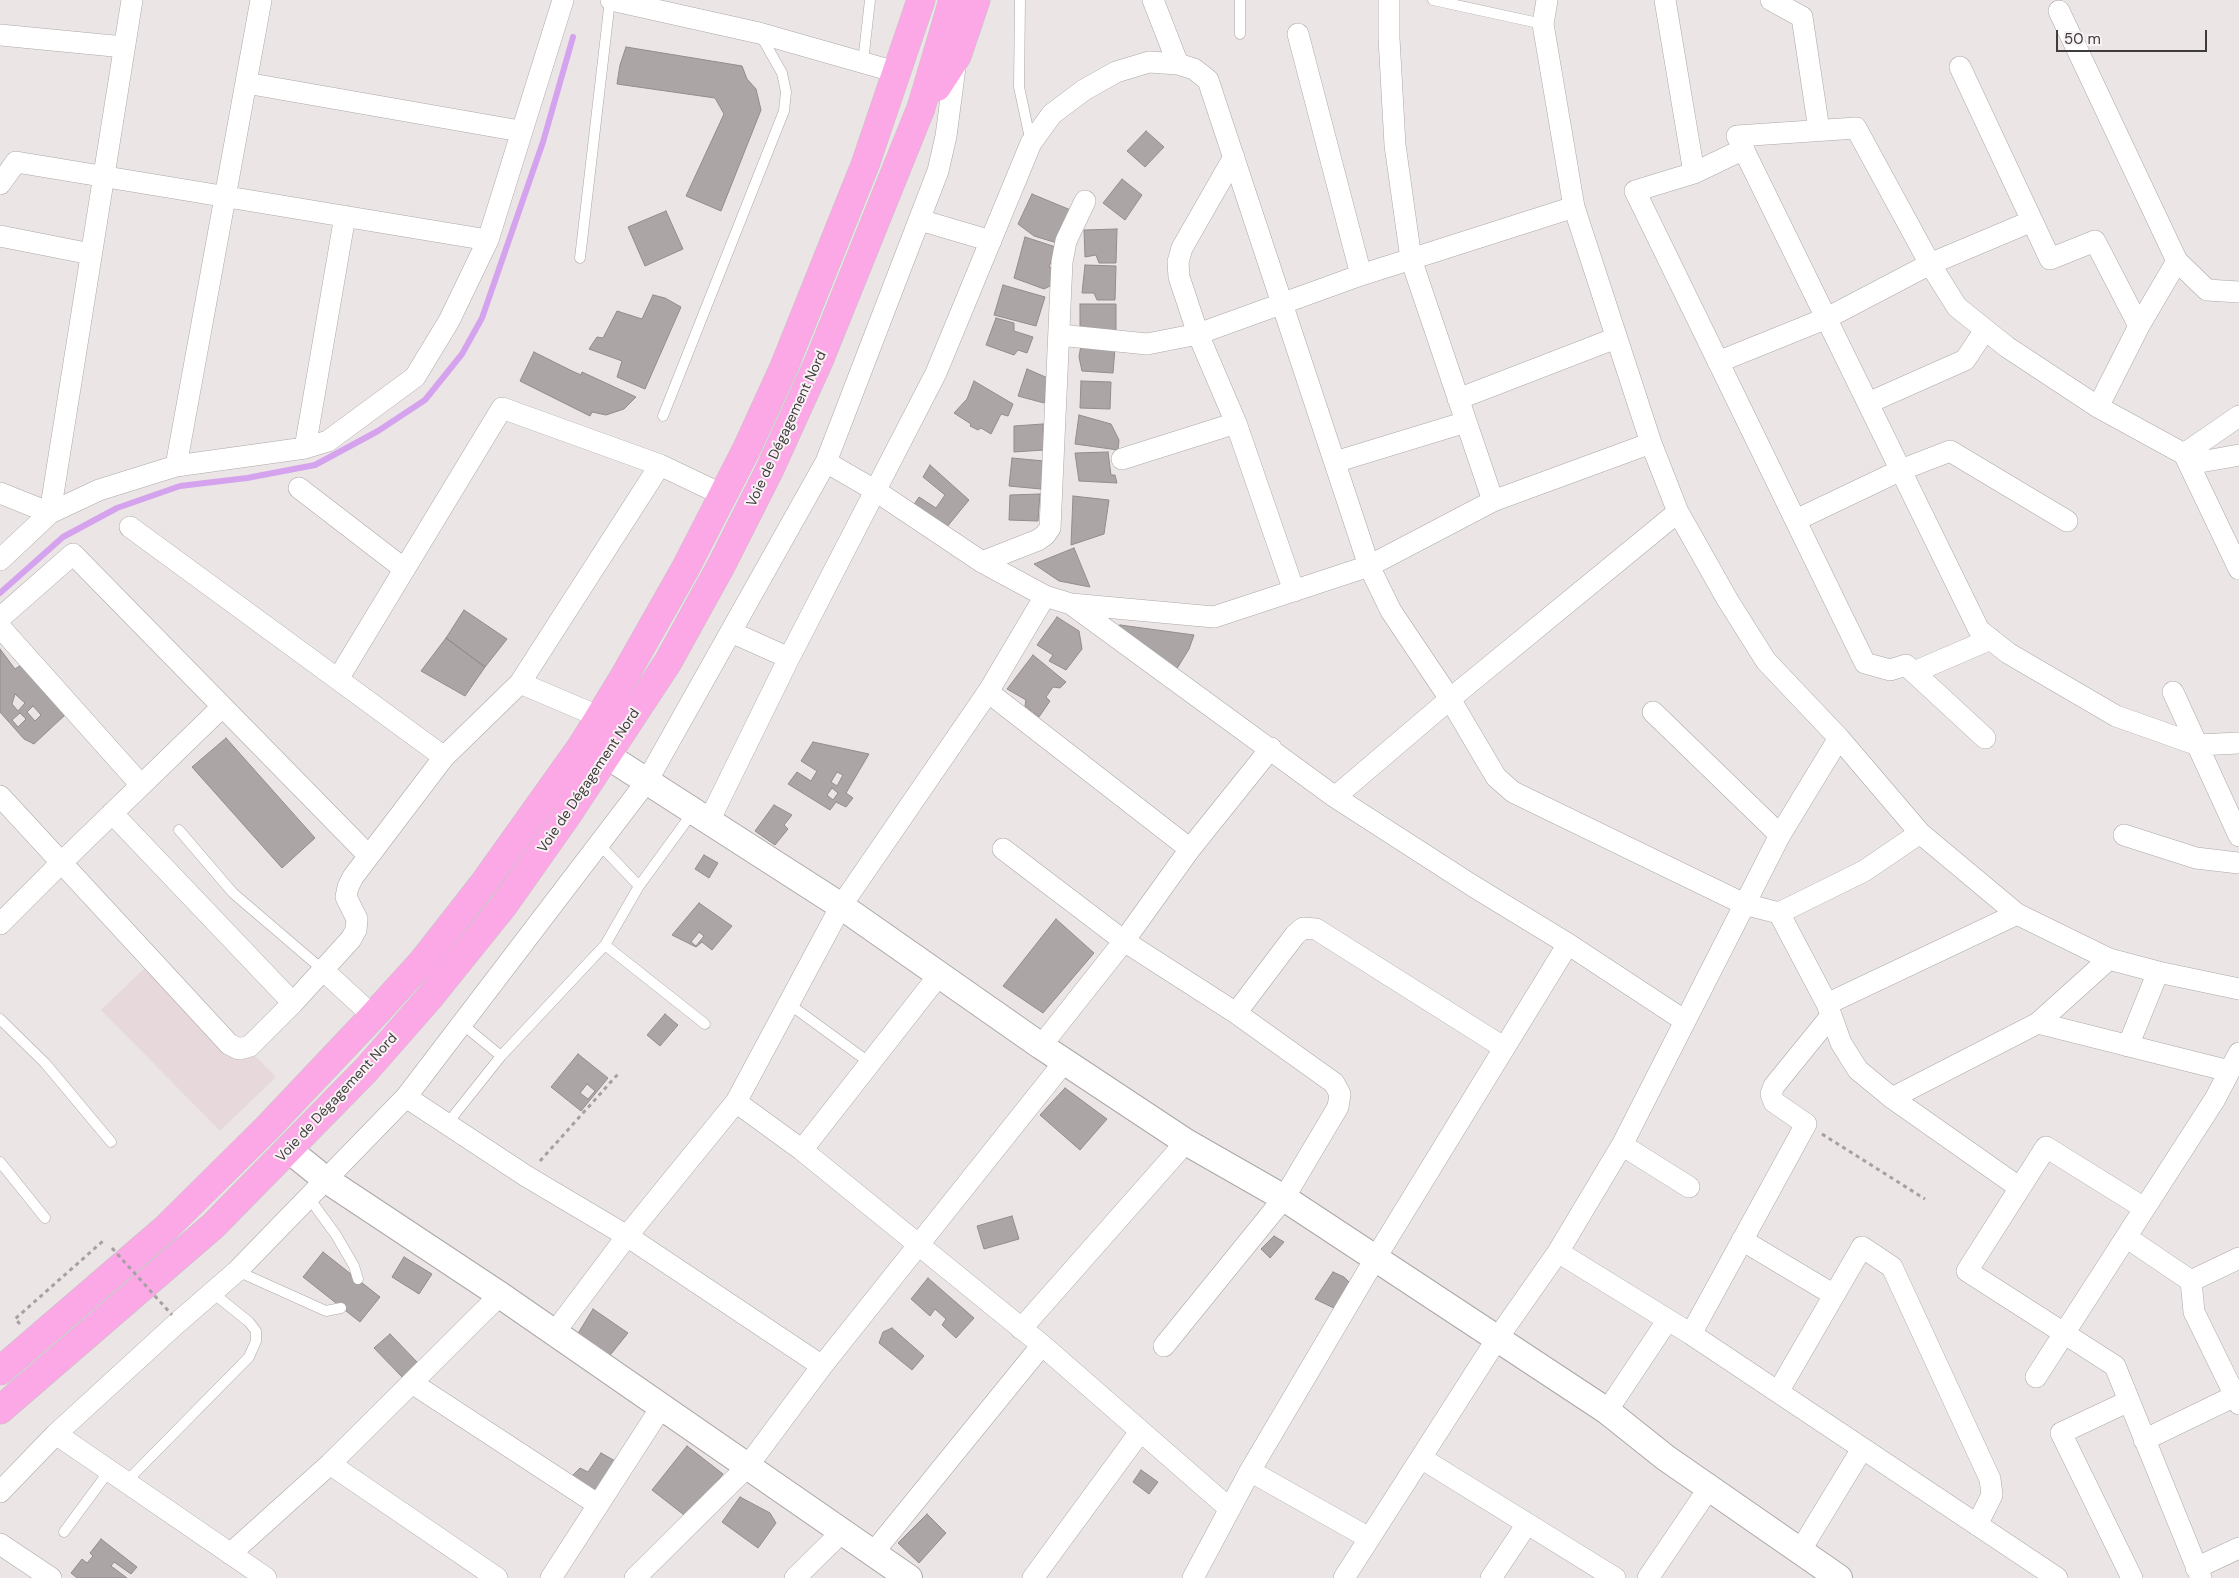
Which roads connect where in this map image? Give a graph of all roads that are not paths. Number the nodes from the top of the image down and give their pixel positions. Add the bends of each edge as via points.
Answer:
1 (132, 0) edge
2 (261, 0) edge
3 (564, 0) edge
4 (611, 0) edge
5 (870, 0) edge
6 (900, 0) edge
7 (921, 0) edge
8 (953, 0) edge
9 (976, 0) edge
10 (1020, 0) edge
11 (1153, 0) edge
12 (1240, 0) edge
13 (1389, 0) edge
14 (1433, 0) edge
15 (1546, 0) edge
16 (1665, 0) edge
17 (1771, 0) edge
18 (2058, 11) dead end
19 (1544, 24) junction
20 (759, 33) junction
21 (1240, 34) dead end
22 (1298, 34) dead end
23 (0, 35) edge
24 (124, 46) junction
25 (904, 46) junction
26 (957, 56) junction
27 (863, 62) junction
28 (1178, 64) junction
29 (1960, 67) dead end
30 (896, 72) junction
31 (246, 82) junction
32 (921, 108) junction
33 (1819, 130) junction
34 (520, 131) junction
35 (1031, 143) junction
36 (1744, 149) junction
37 (1234, 157) junction
38 (1694, 174) junction
39 (103, 177) junction
40 (0, 184) edge
41 (225, 196) junction
42 (1085, 201) dead end
43 (1574, 207) junction
44 (345, 216) junction
45 (920, 220) junction
46 (2032, 221) junction
47 (0, 236) edge
48 (488, 240) junction
49 (991, 241) junction
50 (91, 254) junction
51 (580, 258) dead end
52 (1411, 259) junction
53 (2177, 261) junction
54 (1930, 264) junction
55 (1361, 275) junction
56 (2239, 292) edge
57 (1282, 304) junction
58 (1826, 318) junction
59 (2138, 326) junction
60 (1985, 330) junction
61 (1198, 334) junction
62 (1059, 335) junction
63 (1616, 338) junction
64 (1718, 362) junction
65 (1458, 399) junction
66 (1868, 403) junction
67 (2098, 407) junction
68 (663, 416) dead end
69 (2239, 416) edge
70 (1466, 422) junction
71 (1236, 423) junction
72 (1651, 444) junction
73 (305, 448) junction
74 (2239, 455) edge
75 (1122, 459) dead end
76 (2186, 459) junction
77 (826, 462) junction
78 (1335, 462) junction
79 (660, 465) junction
80 (176, 466) junction
81 (1901, 470) junction
82 (300, 488) dead end
83 (876, 491) junction
84 (0, 493) edge
85 (724, 495) junction
86 (1493, 501) junction
87 (1678, 512) junction
88 (50, 513) junction
89 (1796, 520) junction
90 (2067, 521) dead end
91 (130, 527) dead end
92 (0, 560) edge
93 (2237, 560) edge
94 (982, 562) junction
95 (1369, 566) junction
96 (403, 568) junction
97 (1294, 591) junction
98 (1045, 596) junction
99 (1071, 604) junction
100 (0, 618) edge
101 (0, 627) edge
102 (731, 632) junction
103 (1991, 640) junction
104 (789, 658) junction
105 (1914, 672) junction
106 (338, 679) junction
107 (520, 683) junction
108 (988, 692) junction
109 (2174, 692) dead end
110 (1450, 699) junction
111 (222, 707) junction
112 (1653, 712) dead end
113 (600, 717) junction
114 (1839, 738) junction
115 (1985, 738) dead end
116 (2239, 743) edge
117 (2198, 745) junction
118 (1271, 748) junction
119 (606, 755) junction
120 (444, 758) junction
121 (647, 781) junction
122 (141, 785) junction
123 (0, 796) edge
124 (1335, 797) junction
125 (112, 813) junction
126 (701, 816) junction
127 (179, 830) dead end
128 (1920, 833) junction
129 (2124, 835) dead end
130 (1780, 836) junction
131 (2239, 836) edge
132 (599, 844) junction
133 (1003, 849) dead end
134 (1190, 849) junction
135 (369, 856) junction
136 (60, 863) junction
137 (2239, 863) edge
138 (639, 886) junction
139 (1744, 904) junction
140 (841, 906) junction
141 (1779, 913) junction
142 (2017, 914) junction
143 (0, 924) edge
144 (1124, 941) junction
145 (1568, 944) junction
146 (605, 946) junction
147 (2109, 959) junction
148 (323, 970) junction
149 (2158, 972) junction
150 (939, 975) junction
151 (2239, 989) edge
152 (293, 1003) junction
153 (789, 1004) junction
154 (1828, 1010) junction
155 (1236, 1012) junction
156 (373, 1016) junction
157 (0, 1019) edge
158 (1685, 1021) junction
159 (2038, 1023) junction
160 (462, 1024) junction
161 (706, 1024) dead end
162 (1041, 1046) junction
163 (2128, 1046) junction
164 (1503, 1047) junction
165 (501, 1056) junction
166 (1065, 1062) junction
167 (2234, 1062) edge
168 (870, 1063) junction
169 (406, 1097) junction
170 (1892, 1098) junction
171 (736, 1102) junction
172 (447, 1124) junction
173 (111, 1142) dead end
174 (1186, 1142) junction
175 (1622, 1145) junction
176 (289, 1150) junction
177 (802, 1150) junction
178 (0, 1162) edge
179 (1689, 1187) dead end
180 (317, 1188) junction
181 (2020, 1188) junction
182 (1284, 1198) junction
183 (2144, 1208) junction
184 (45, 1218) dead end
185 (627, 1236) junction
186 (2126, 1237) junction
187 (1742, 1240) junction
188 (917, 1245) junction
189 (1558, 1252) junction
190 (2239, 1258) edge
191 (1375, 1259) junction
192 (237, 1271) junction
193 (358, 1280) dead end
194 (2191, 1281) junction
195 (213, 1293) junction
196 (1834, 1294) junction
197 (500, 1295) junction
198 (342, 1308) dead end
199 (1667, 1321) junction
200 (1021, 1329) junction
201 (554, 1333) junction
202 (2064, 1333) junction
203 (1691, 1334) junction
204 (1497, 1339) junction
205 (1042, 1345) junction
206 (1164, 1346) dead end
207 (2, 1366) edge
208 (822, 1366) junction
209 (2036, 1377) dead end
210 (412, 1383) junction
211 (1778, 1392) junction
212 (2238, 1398) edge
213 (2129, 1401) junction
214 (662, 1406) junction
215 (0, 1410) edge
216 (1607, 1411) junction
217 (1140, 1432) junction
218 (56, 1434) junction
219 (2144, 1440) junction
220 (1862, 1449) junction
221 (1421, 1458) junction
222 (330, 1464) junction
223 (747, 1467) junction
224 (1250, 1471) junction
225 (117, 1477) junction
226 (1709, 1488) junction
227 (0, 1492) edge
228 (596, 1504) junction
229 (1230, 1509) junction
230 (1527, 1524) junction
231 (1977, 1525) junction
232 (843, 1531) junction
233 (64, 1532) dead end
234 (1369, 1538) junction
235 (0, 1544) edge
236 (2239, 1548) edge
237 (1800, 1551) junction
238 (873, 1553) junction
239 (230, 1554) junction
240 (2199, 1573) edge
241 (51, 1578) edge
242 (266, 1578) edge
243 (497, 1578) edge
244 (551, 1578) edge
245 (634, 1578) edge
246 (795, 1578) edge
247 (909, 1578) edge
248 (1032, 1578) edge
249 (1193, 1578) edge
250 (1344, 1578) edge
251 (1491, 1578) edge
252 (1615, 1578) edge
253 (1648, 1578) edge
254 (1839, 1578) edge
255 (2057, 1578) edge
256 (2132, 1578) edge

1 - 24 street
2 - 31 street
3 - 34 street
4 - 20 street
4 - 51 lane
5 - 27 lane
6 - 25 highway
7 - 25 highway, Voie de Dégagement Nord
8 - 32 highway, Voie de Dégagement Nord
9 - 26 highway
10 - 35 lane via 1019,87
11 - 28 street
12 - 21 lane
13 - 52 street via 1395,145
14 - 19 lane
15 - 19 street
16 - 38 street
17 - 33 street via 1802,17
18 - 53 street
19 - 43 street
20 - 27 street
20 - 68 lane via 782,74 786,92 784,110
22 - 55 street
23 - 24 street
24 - 39 street
25 - 30 highway, Voie de Dégagement Nord
26 - 32 highway
26 - 45 street via 946,136 938,171
27 - 30 street
28 - 35 street via 1149,62 1116,72 1084,90 1052,114
28 - 37 street via 1208,80
29 - 46 street
30 - 85 highway, Voie de Dégagement Nord via 865,165 784,367
31 - 34 street
31 - 41 street
32 - 119 highway, Voie de Dégagement Nord via 819,361 770,469 668,662
33 - 36 street via 1737,136
33 - 54 street via 1856,128
34 - 48 street
35 - 49 street
36 - 38 street
36 - 58 street
37 - 57 street
37 - 61 street via 1182,248 1178,262
38 - 64 street via 1635,192
39 - 40 street via 16,162
39 - 41 street
39 - 50 street
41 - 44 street
41 - 80 street
42 - 62 street via 1066,241
43 - 52 street
43 - 63 street
44 - 48 street
44 - 73 street
45 - 49 street
45 - 77 street
46 - 54 street
46 - 59 street via 2050,259 2095,241
47 - 50 street
48 - 73 street via 449,321 415,377 328,441
49 - 83 street via 936,373
50 - 88 street
52 - 55 street
52 - 65 street
53 - 56 street via 2207,290
53 - 59 street
54 - 58 street
54 - 60 street via 1957,307
55 - 57 street
57 - 61 street
57 - 78 street
58 - 64 street
58 - 66 street
59 - 67 street
60 - 66 street via 1965,360
60 - 67 street
61 - 62 street via 1148,344
61 - 71 street
62 - 94 street via 1050,528 1038,540
63 - 65 street
63 - 72 street
64 - 89 street
65 - 70 street
66 - 81 street
67 - 76 street
69 - 76 street
70 - 78 street
70 - 86 street
71 - 75 street
71 - 97 street
72 - 86 street
72 - 87 street
73 - 80 street
74 - 76 street
76 - 93 street
77 - 83 street
77 - 102 street
78 - 95 street
79 - 85 street
79 - 96 street via 502,408
79 - 107 street
80 - 88 street via 99,490
81 - 89 street
81 - 90 street via 1950,451
81 - 103 street via 1979,630
82 - 96 street
83 - 94 street
83 - 104 street
84 - 88 street
85 - 113 highway, Voie de Dégagement Nord via 685,570
86 - 95 street
87 - 110 street
87 - 114 street via 1766,661
88 - 92 street
89 - 105 street via 1865,662 1890,670 1906,665
91 - 106 street
94 - 98 street
95 - 97 street
95 - 110 street via 1391,611
96 - 106 street
97 - 99 street via 1214,617
98 - 99 street
98 - 108 street
99 - 118 street
100 - 111 street via 74,554
101 - 122 street
102 - 104 street
102 - 121 street
103 - 105 street
103 - 117 street via 2116,716
104 - 126 street
105 - 115 street
106 - 120 street
107 - 113 street
107 - 120 street
108 - 134 street
108 - 140 street
109 - 117 street
110 - 124 street
110 - 139 street via 1496,777 1513,792
111 - 122 street
111 - 135 street
112 - 130 street
113 - 156 highway, Voie de Dégagement Nord via 484,884 423,961
114 - 128 street
114 - 130 street
116 - 117 street
117 - 131 street
118 - 124 street
118 - 134 street
119 - 121 street
119 - 176 highway, Voie de Dégagement Nord via 498,913 372,1063
120 - 135 street
121 - 126 street
121 - 132 street
122 - 125 street
123 - 136 street
124 - 145 street
125 - 136 street
125 - 152 street
126 - 138 lane
126 - 140 street
127 - 148 lane via 233,893
128 - 141 street via 1864,871
128 - 142 street
129 - 137 street via 2196,858
130 - 139 street
132 - 138 lane
132 - 160 street
133 - 144 street
134 - 144 street
135 - 148 street via 348,887 346,897 357,919 356,930
136 - 143 street
136 - 152 street via 229,1044 239,1049 250,1046
138 - 146 lane
139 - 141 street
139 - 158 street
140 - 150 street
140 - 153 street
141 - 154 street
142 - 147 street
142 - 154 street
144 - 155 street
144 - 162 street
145 - 158 street
145 - 164 street
146 - 161 lane
146 - 165 lane
147 - 149 street
147 - 159 street
148 - 152 street
148 - 156 street
149 - 151 street
149 - 163 street
150 - 162 street
150 - 168 street
153 - 168 lane
153 - 171 street
154 - 170 street via 1841,1044 1858,1070
154 - 187 street via 1771,1094 1774,1102 1806,1124
155 - 164 street via 1295,935 1303,928 1316,929
155 - 182 street via 1334,1082 1340,1094 1338,1107
156 - 207 highway, Voie de Dégagement Nord via 268,1128 166,1228
157 - 173 lane via 44,1063
158 - 175 street
159 - 163 street
159 - 170 street
160 - 165 lane
160 - 169 street
162 - 166 street
163 - 167 street
164 - 191 street
165 - 172 lane
166 - 174 street
166 - 188 street
167 - 183 street via 2216,1099
168 - 177 street
169 - 172 street
169 - 180 street
170 - 181 street
171 - 177 street
171 - 185 street
172 - 185 street
174 - 182 street
174 - 200 street
175 - 179 street
175 - 189 street
176 - 180 street
176 - 215 highway, Voie de Dégagement Nord via 213,1226
177 - 188 street
178 - 184 lane
180 - 192 street
180 - 193 lane
180 - 197 street
181 - 183 street via 2046,1147
181 - 202 street via 1967,1271
182 - 191 street
182 - 206 street
183 - 186 street
185 - 201 street
185 - 208 street
186 - 194 street
186 - 202 street
187 - 196 street
187 - 203 street
188 - 200 street
188 - 208 street
189 - 199 street
189 - 204 street
190 - 194 street
191 - 204 street
191 - 224 street
192 - 195 street
192 - 198 lane via 326,1311
194 - 212 street via 2194,1312
195 - 218 street
195 - 225 lane via 250,1322 256,1331 250,1357
196 - 211 street
196 - 231 street via 1862,1247 1892,1267 1990,1479 1992,1495
197 - 201 street
197 - 210 street
199 - 203 street
199 - 216 street
200 - 205 street
201 - 214 street
202 - 209 street
202 - 213 street via 2115,1366
203 - 211 street
204 - 216 street
204 - 221 street
205 - 217 street
205 - 238 street
208 - 223 street
210 - 222 street
210 - 228 street
211 - 220 street
212 - 219 street
213 - 219 street
213 - 256 street via 2061,1433
214 - 223 street
214 - 228 street
216 - 226 street
217 - 229 street
217 - 248 street
218 - 225 street
218 - 227 street
219 - 240 street
220 - 231 street
220 - 237 street
221 - 230 street
221 - 234 street
222 - 239 street
222 - 243 street
223 - 232 street
223 - 245 street
224 - 229 street
224 - 234 street
225 - 233 lane
225 - 239 street
226 - 237 street
226 - 253 street
228 - 244 street
229 - 249 street
230 - 251 street
230 - 252 street
231 - 255 street
232 - 238 street
232 - 246 street
234 - 250 street
235 - 241 street
236 - 240 street
237 - 254 street
238 - 247 street
239 - 242 street

